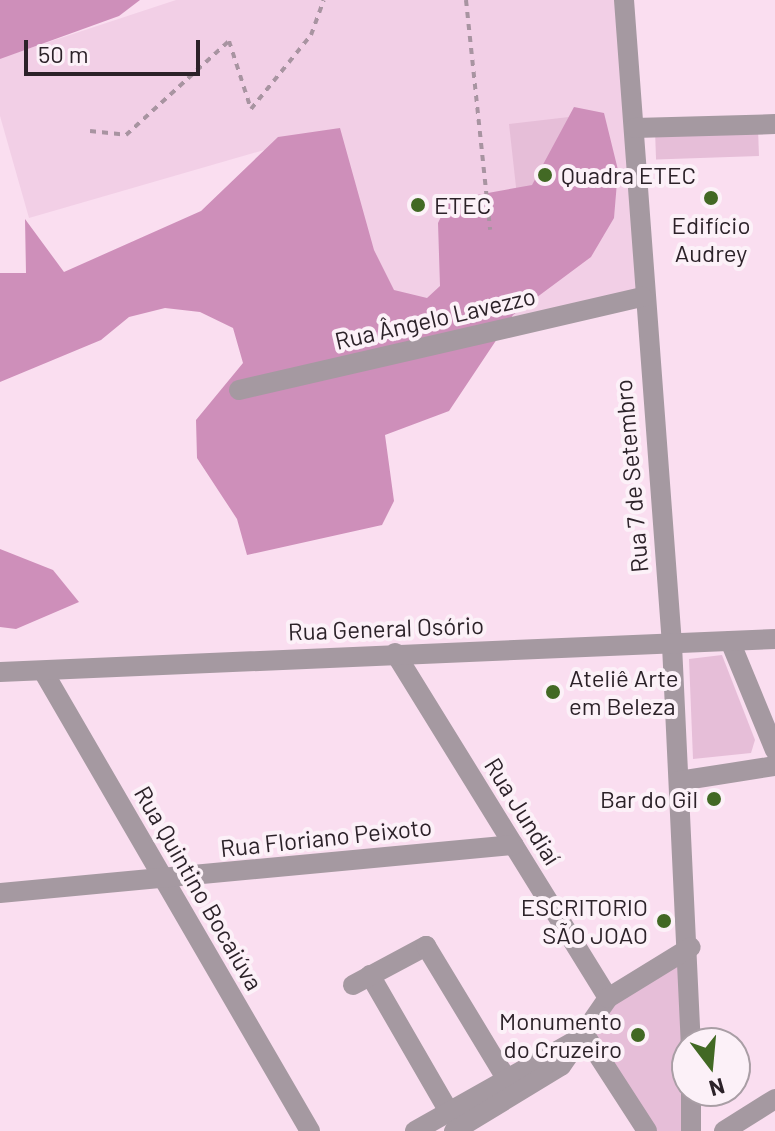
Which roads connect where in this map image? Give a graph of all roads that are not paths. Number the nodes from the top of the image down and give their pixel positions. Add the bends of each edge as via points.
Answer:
1 (624, 0) edge
2 (775, 124) edge
3 (635, 128) junction
4 (642, 297) junction
5 (239, 390) dead end
6 (775, 639) edge
7 (730, 641) junction
8 (672, 645) junction
9 (395, 653) junction
10 (43, 671) junction
11 (0, 672) edge
12 (775, 750) edge
13 (775, 766) edge
14 (679, 781) junction
15 (514, 845) junction
16 (164, 879) junction
17 (0, 893) edge
18 (691, 947) junction
19 (608, 998) junction
20 (691, 1027) edge
21 (585, 1035) junction
22 (506, 1078) junction
23 (775, 1099) edge
24 (691, 1107) edge
25 (451, 1121) edge
26 (310, 1131) edge
27 (415, 1131) edge
28 (647, 1131) edge
29 (691, 1131) edge
30 (724, 1131) edge

1 - 3 street, Rua 7 de Setembro
2 - 3 street
3 - 4 street, Rua 7 de Setembro
4 - 5 street, Rua Ângelo Lavezzo
4 - 8 street, Rua 7 de Setembro
6 - 7 street, Rua General Osório
7 - 8 street, Rua General Osório
7 - 12 street
8 - 9 street, Rua General Osório
8 - 14 street, Rua 7 de Setembro
9 - 10 street, Rua General Osório
9 - 15 street, Rua Jundiaí
10 - 11 street, Rua General Osório
10 - 16 street, Rua Quintino Bocaiúva
13 - 14 street
14 - 18 street, Rua 7 de Setembro
15 - 16 street, Rua Floriano Peixoto
15 - 19 street, Rua Jundiaí
16 - 17 street, Rua Floriano Peixoto
16 - 26 street, Rua Quintino Bocaiúva
18 - 19 street
18 - 20 street, Rua 7 de Setembro
19 - 21 street
21 - 22 street
21 - 25 street via 561,1066
21 - 28 street
22 - 25 street
22 - 25 street via 426,946 361,980
23 - 30 street
24 - 29 street
25 - 27 street

